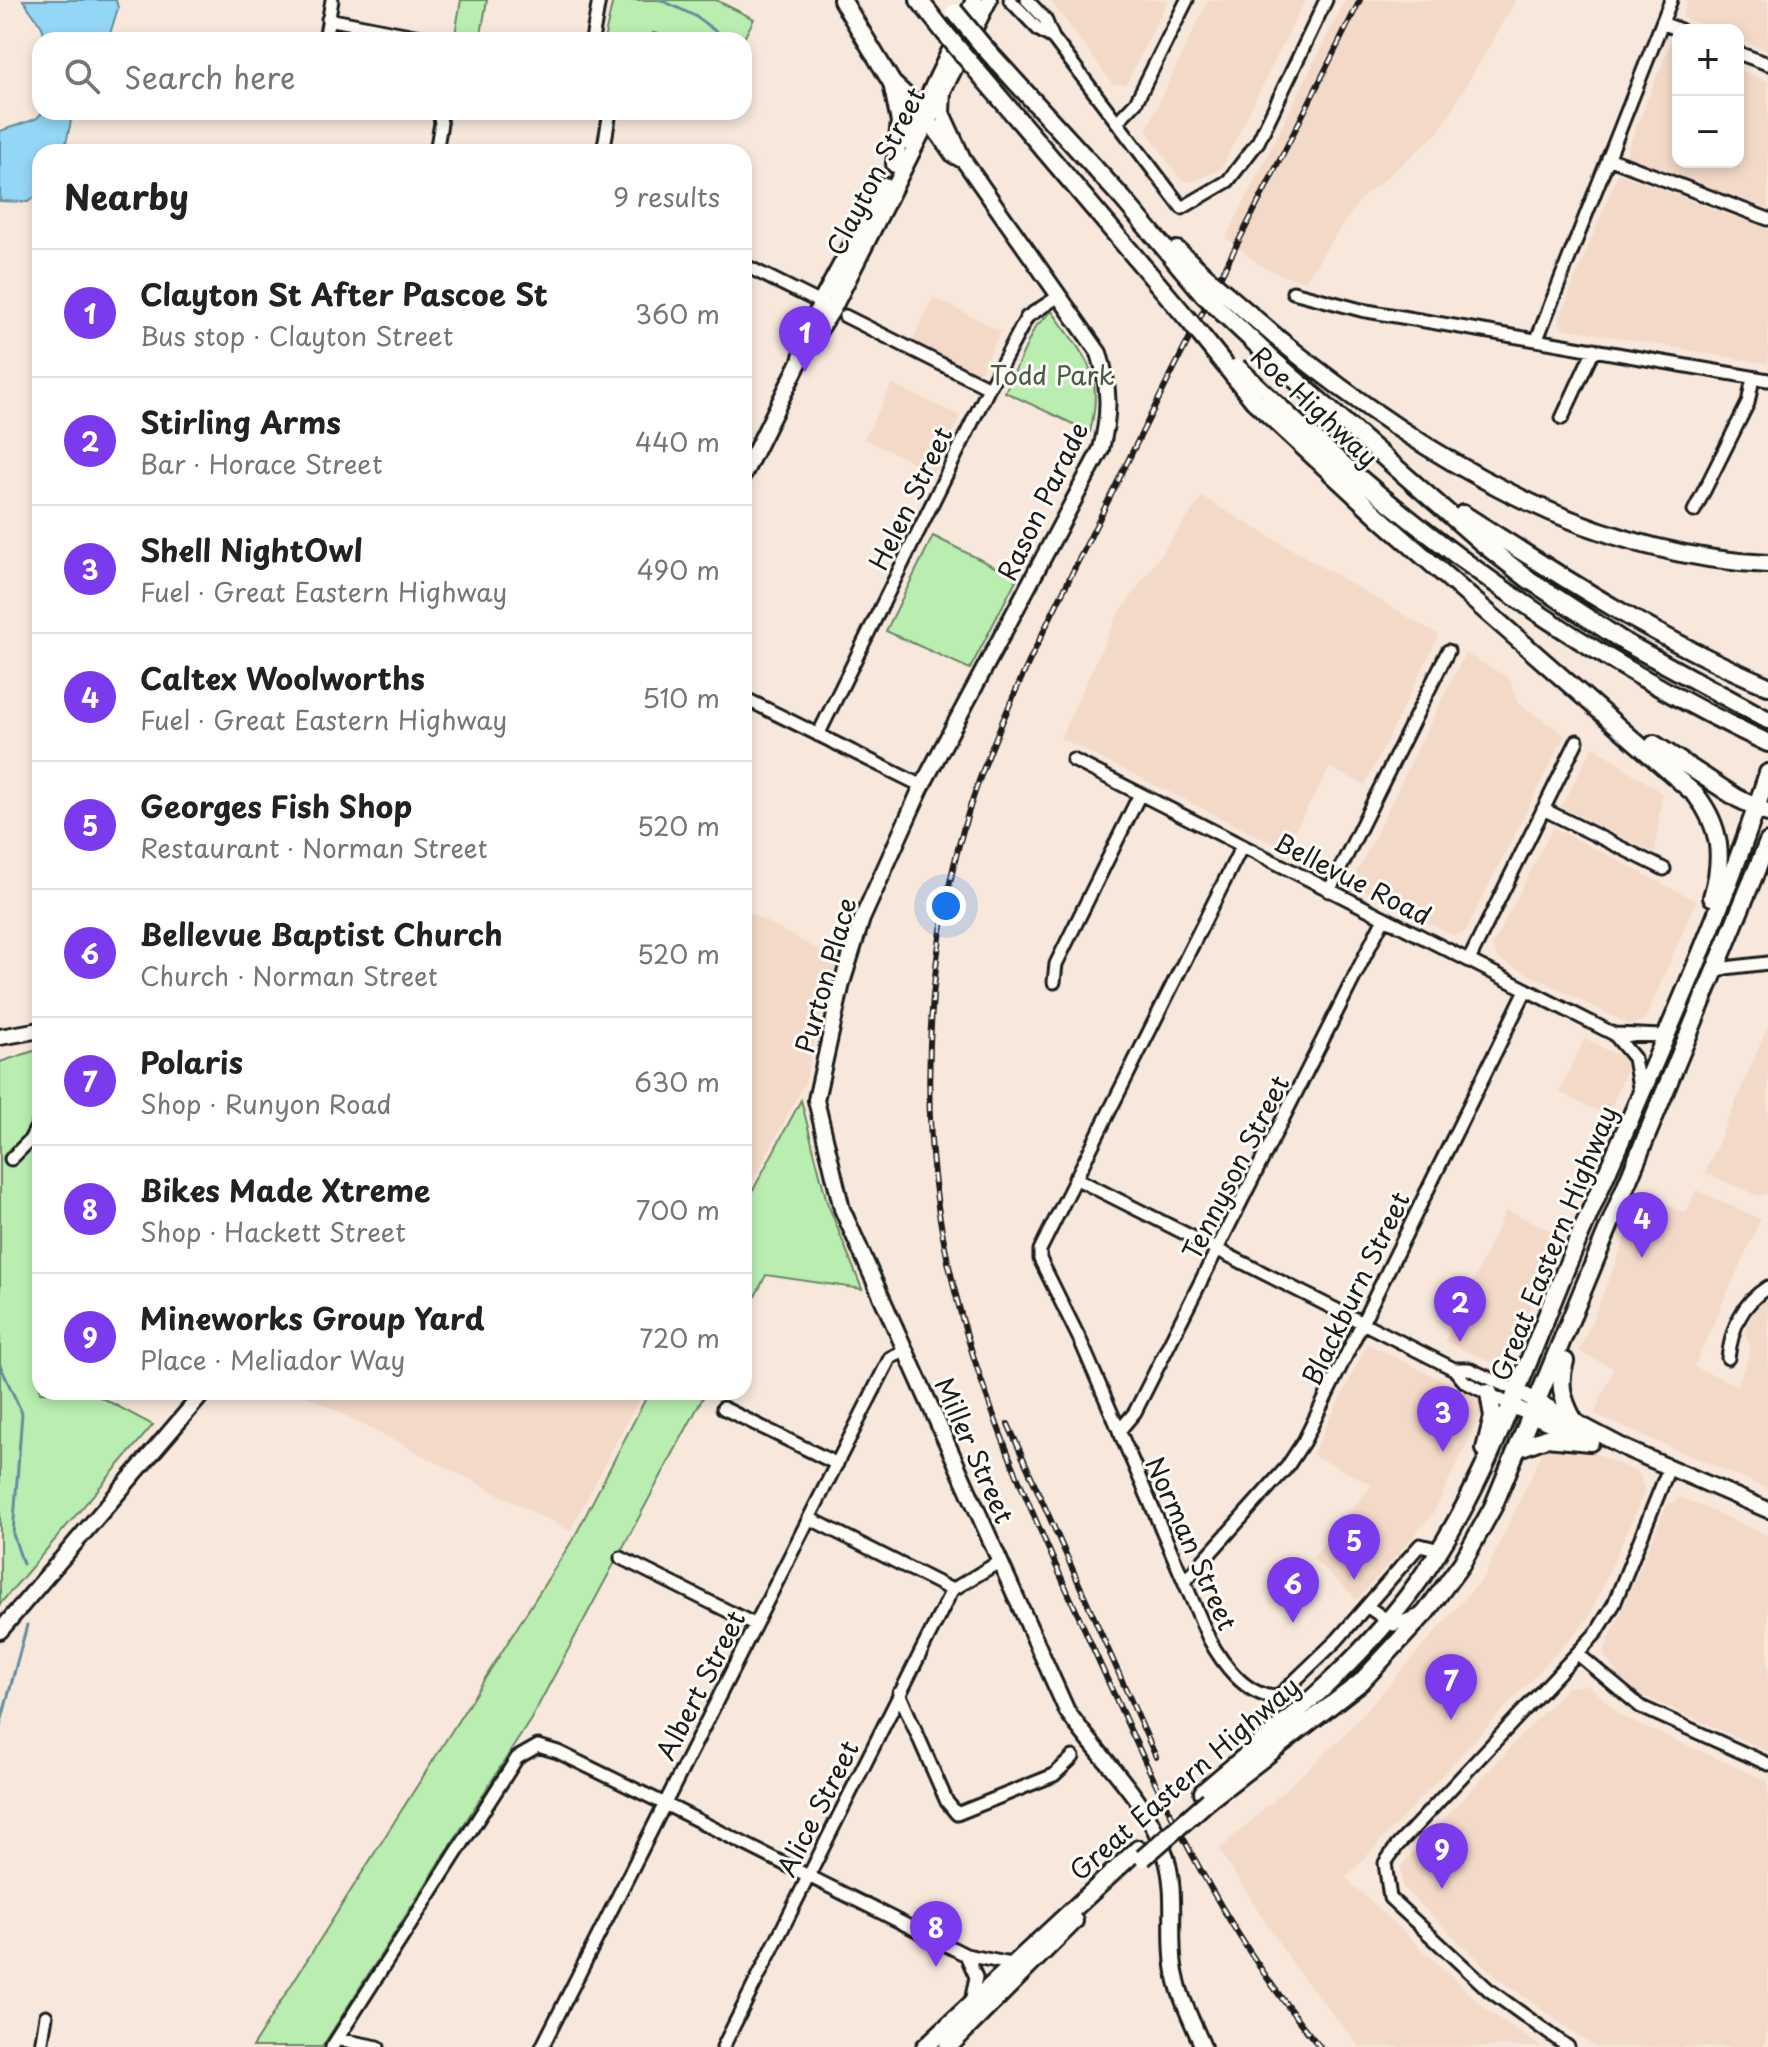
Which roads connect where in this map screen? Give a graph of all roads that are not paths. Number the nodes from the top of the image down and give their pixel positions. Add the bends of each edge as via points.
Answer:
1 (332, 0) edge
2 (599, 0) edge
3 (842, 0) edge
4 (919, 0) edge
5 (974, 0) edge
6 (989, 0) edge
7 (1010, 0) edge
8 (1027, 0) edge
9 (1187, 0) edge
10 (1326, 0) edge
11 (1671, 0) edge
12 (950, 6) edge
13 (328, 19) junction
14 (1662, 23) junction
15 (1672, 27) edge
16 (326, 32) edge
17 (394, 32) edge
18 (593, 32) edge
19 (1053, 38) junction
20 (1744, 55) edge
21 (1768, 64) edge
22 (892, 83) junction
23 (943, 89) junction
24 (924, 114) junction
25 (440, 120) edge
26 (609, 120) edge
27 (1118, 121) junction
28 (437, 144) edge
29 (604, 144) edge
30 (1608, 158) junction
31 (964, 161) junction
32 (895, 164) junction
33 (1768, 219) edge
34 (752, 266) edge
35 (1207, 288) junction
36 (1293, 292) dead end
37 (1059, 296) junction
38 (831, 305) junction
39 (1537, 339) junction
40 (1594, 349) junction
41 (1753, 378) junction
42 (1768, 380) edge
43 (989, 388) junction
44 (1256, 395) junction
45 (1562, 418) dead end
46 (752, 458) edge
47 (1425, 490) junction
48 (1694, 511) dead end
49 (1768, 564) edge
50 (1448, 651) dead end
51 (1561, 678) junction
52 (1768, 686) edge
53 (752, 702) edge
54 (1766, 719) edge
55 (818, 735) junction
56 (1762, 740) edge
57 (1577, 741) dead end
58 (1073, 760) dead end
59 (1768, 773) edge
60 (922, 786) junction
61 (1140, 794) junction
62 (1543, 809) junction
63 (1762, 811) edge
64 (1768, 842) edge
65 (1242, 846) junction
66 (1764, 859) edge
67 (1664, 869) dead end
68 (1329, 891) junction
69 (1384, 918) junction
70 (1711, 926) junction
71 (1469, 960) junction
72 (1765, 962) edge
73 (1715, 973) junction
74 (1054, 982) dead end
75 (1526, 990) junction
76 (32, 1031) edge
77 (1614, 1034) junction
78 (1663, 1036) junction
79 (0, 1037) edge
80 (817, 1091) joint
81 (1640, 1093) junction
82 (32, 1136) edge
83 (11, 1159) dead end
84 (1075, 1178) junction
85 (1218, 1252) junction
86 (1768, 1287) edge
87 (1577, 1309) junction
88 (1362, 1325) junction
89 (905, 1350) junction
90 (1728, 1358) dead end
91 (1454, 1369) junction
92 (1489, 1393) junction
93 (1516, 1399) junction
94 (197, 1400) edge
95 (723, 1408) dead end
96 (1536, 1408) junction
97 (1573, 1419) junction
98 (1119, 1431) junction
99 (1590, 1442) junction
100 (1519, 1448) junction
101 (1626, 1449) junction
102 (1487, 1462) junction
103 (837, 1464) junction
104 (1669, 1468) junction
105 (1768, 1510) edge
106 (809, 1518) junction
107 (1440, 1550) junction
108 (621, 1558) dead end
109 (999, 1562) junction
110 (1185, 1581) junction
111 (952, 1590) junction
112 (1368, 1607) junction
113 (1426, 1612) junction
114 (1386, 1623) junction
115 (754, 1624) junction
116 (0, 1631) edge
117 (1579, 1655) junction
118 (899, 1693) junction
119 (1073, 1757) dead end
120 (1768, 1764) edge
121 (1206, 1796) junction
122 (665, 1804) junction
123 (1141, 1854) junction
124 (807, 1875) junction
125 (966, 1955) junction
126 (1011, 1964) junction
127 (971, 2002) junction
128 (46, 2016) dead end
129 (334, 2043) edge
130 (41, 2047) edge
131 (378, 2047) edge
132 (542, 2047) edge
133 (723, 2047) edge
134 (925, 2047) edge
135 (948, 2047) edge
136 (1203, 2047) edge
137 (1568, 2047) edge

1 - 13 street
2 - 18 street
3 - 22 highway
4 - 44 highway, Roe Highway, bridge
5 - 24 main road, Clayton Street
6 - 23 main road, Clayton Street
7 - 19 street
8 - 19 street via 1045,19
9 - 27 street via 1136,102
10 - 27 street via 1258,142 1228,181 1182,208
11 - 14 street
12 - 35 highway, Roe Highway, bridge
13 - 16 street
13 - 17 street
14 - 15 street
14 - 30 street
19 - 27 street
20 - 21 street
22 - 24 highway
22 - 32 highway via 900,122
23 - 24 main road, Clayton Street
23 - 31 main road, Rason Parade via 942,113
24 - 31 main road, Rason Parade via 953,155
24 - 32 main road, Clayton Street
24 - 38 main road, Clayton Street
25 - 28 street
26 - 29 street
30 - 33 street
30 - 39 street
31 - 37 main road, Rason Parade
32 - 38 main road, Clayton Street
34 - 38 street
35 - 47 highway, Roe Highway, bridge via 1273,360
35 - 49 highway, bridge via 1422,444 1542,507 1640,544
36 - 39 street via 1361,310
37 - 43 street, Helen Street via 1027,317
37 - 60 main road, Rason Parade via 1099,353 1108,383 1101,449
38 - 43 street
38 - 46 main road, Clayton Street
39 - 40 street
40 - 41 street
40 - 45 street
41 - 42 street
41 - 48 street via 1748,403
43 - 55 street, Helen Street
44 - 51 highway via 1382,520
44 - 56 highway, Roe Highway via 1509,595 1624,668
47 - 52 highway via 1591,597
47 - 54 highway, Roe Highway via 1481,542 1574,611
50 - 68 street
51 - 63 highway via 1677,761
51 - 70 highway via 1681,780 1710,812 1720,844
53 - 55 street
55 - 60 street
57 - 62 street
58 - 61 street, Bellevue Road
59 - 63 highway, Great Eastern Highway
60 - 80 main road, Purton Place via 862,919
61 - 65 street, Bellevue Road
61 - 74 street via 1056,964
62 - 67 street
62 - 71 street
63 - 70 highway, Great Eastern Highway
64 - 66 highway, Great Eastern Highway
65 - 68 street, Bellevue Road
65 - 84 street
66 - 73 highway, Great Eastern Highway
68 - 69 street, Bellevue Road
69 - 71 street, Bellevue Road
69 - 85 street, Tennyson Street
70 - 78 highway, Great Eastern Highway
71 - 75 street, Bellevue Road
72 - 73 street
73 - 87 highway, Great Eastern Highway
75 - 77 street, Bellevue Road
75 - 88 street, Blackburn Street
76 - 79 main road
77 - 78 street, Bellevue Road
77 - 81 street via 1634,1058
78 - 81 highway, Great Eastern Highway
80 - 89 main road, Miller Street via 821,1133 842,1209
81 - 93 highway, Great Eastern Highway
82 - 83 street
84 - 85 street
84 - 98 street, Norman Street via 1040,1250 1042,1264
85 - 88 street
85 - 98 street, Tennyson Street via 1135,1412
86 - 90 street via 1738,1317
87 - 96 highway, Great Eastern Highway
87 - 97 highway via 1560,1378
88 - 91 street
88 - 110 street, Blackburn Street via 1287,1467
89 - 103 street, Albert Street via 890,1358
89 - 109 main road, Miller Street
91 - 92 street via 1465,1382
91 - 93 street via 1469,1369
92 - 93 street
92 - 102 highway via 1493,1417
93 - 96 main road
93 - 102 highway, Great Eastern Highway
94 - 116 main road
95 - 103 street
96 - 97 main road
96 - 99 main road
96 - 100 highway, Great Eastern Highway
97 - 101 main road
98 - 110 street, Norman Street
99 - 100 highway via 1546,1438
99 - 101 main road
100 - 113 highway, Great Eastern Highway via 1483,1527
101 - 104 main road
102 - 107 highway, Great Eastern Highway
103 - 106 street, Albert Street
104 - 105 main road
104 - 117 street via 1614,1604
106 - 111 street
106 - 115 street, Albert Street
107 - 112 street, Norman Street via 1420,1545
107 - 114 highway, Great Eastern Highway
108 - 115 street
109 - 111 street
109 - 136 main road, Miller Street via 1067,1711 1141,1805 1167,1859 1173,1888 1174,1968
110 - 112 street, Norman Street via 1217,1653 1232,1673 1265,1696 1284,1691
111 - 118 street, Alice Street
112 - 114 street
113 - 114 street via 1394,1625
113 - 121 highway, Great Eastern Highway via 1361,1682
114 - 121 highway, Great Eastern Highway
115 - 122 street, Albert Street
117 - 120 street via 1641,1707
117 - 137 street via 1385,1863 1390,1898 1489,1990
118 - 119 street via 957,1814 1054,1775
118 - 124 street, Alice Street
121 - 123 highway, Great Eastern Highway, bridge
122 - 124 street
122 - 129 street via 558,1752 538,1746 517,1758
122 - 132 street, Albert Street
123 - 126 highway, Great Eastern Highway
123 - 135 highway, Great Eastern Highway
124 - 125 street
124 - 133 street, Alice Street
125 - 126 street
125 - 127 street via 976,1977
126 - 127 highway, Great Eastern Highway
127 - 134 highway, Great Eastern Highway
128 - 130 street
129 - 131 street

